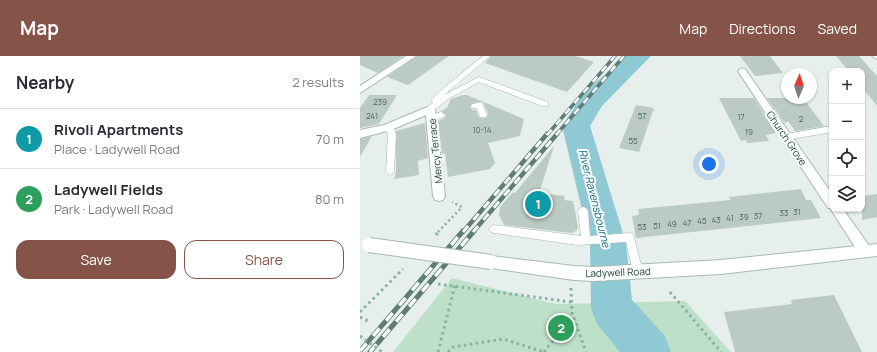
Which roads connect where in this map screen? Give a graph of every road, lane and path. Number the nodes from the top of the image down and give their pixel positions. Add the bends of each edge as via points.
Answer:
1 (412, 56) edge
2 (487, 56) edge
3 (742, 71) dead end
4 (360, 90) edge
5 (545, 104) dead end
6 (475, 106) dead end
7 (434, 114) junction
8 (483, 115) dead end
9 (389, 127) junction
10 (829, 130) edge
11 (360, 134) edge
12 (786, 137) junction
13 (390, 172) dead end
14 (439, 196) dead end
15 (829, 200) edge
16 (462, 207) dead end
17 (583, 211) dead end
18 (839, 212) edge
19 (494, 229) dead end
20 (436, 235) dead end
21 (591, 241) junction
22 (364, 244) edge
23 (871, 250) edge
24 (403, 269) dead end
25 (638, 272) junction
26 (438, 284) dead end
27 (456, 286) junction
28 (670, 292) dead end
29 (570, 295) dead end
30 (571, 302) junction
31 (360, 312) edge
32 (360, 317) edge
33 (572, 317) junction
34 (370, 322) dead end
35 (360, 336) edge
36 (382, 352) edge
37 (438, 352) edge
38 (448, 352) edge
39 (544, 352) edge
40 (586, 352) edge
41 (721, 352) edge

1 - 4 street
2 - 7 lane via 442,92
3 - 12 street, Church Grove
5 - 7 lane via 480,79 446,97
6 - 8 lane via 479,105
7 - 9 street, Mercy Terrace
7 - 14 street, Mercy Terrace
9 - 11 street, Mercy Terrace
9 - 13 lane via 392,134
10 - 12 lane
12 - 15 street, Church Grove
16 - 20 path
17 - 21 lane
18 - 23 street
19 - 21 lane via 577,242
21 - 25 lane via 630,237
22 - 25 street, Ladywell Road, bridge via 574,273
23 - 25 street, Ladywell Road via 765,263
24 - 31 path
26 - 27 path
27 - 30 path
27 - 37 path
28 - 41 path
29 - 30 path
30 - 33 path
32 - 34 path
33 - 39 path
33 - 40 path
35 - 36 path, bridge
38 - 39 path via 453,347 503,339

